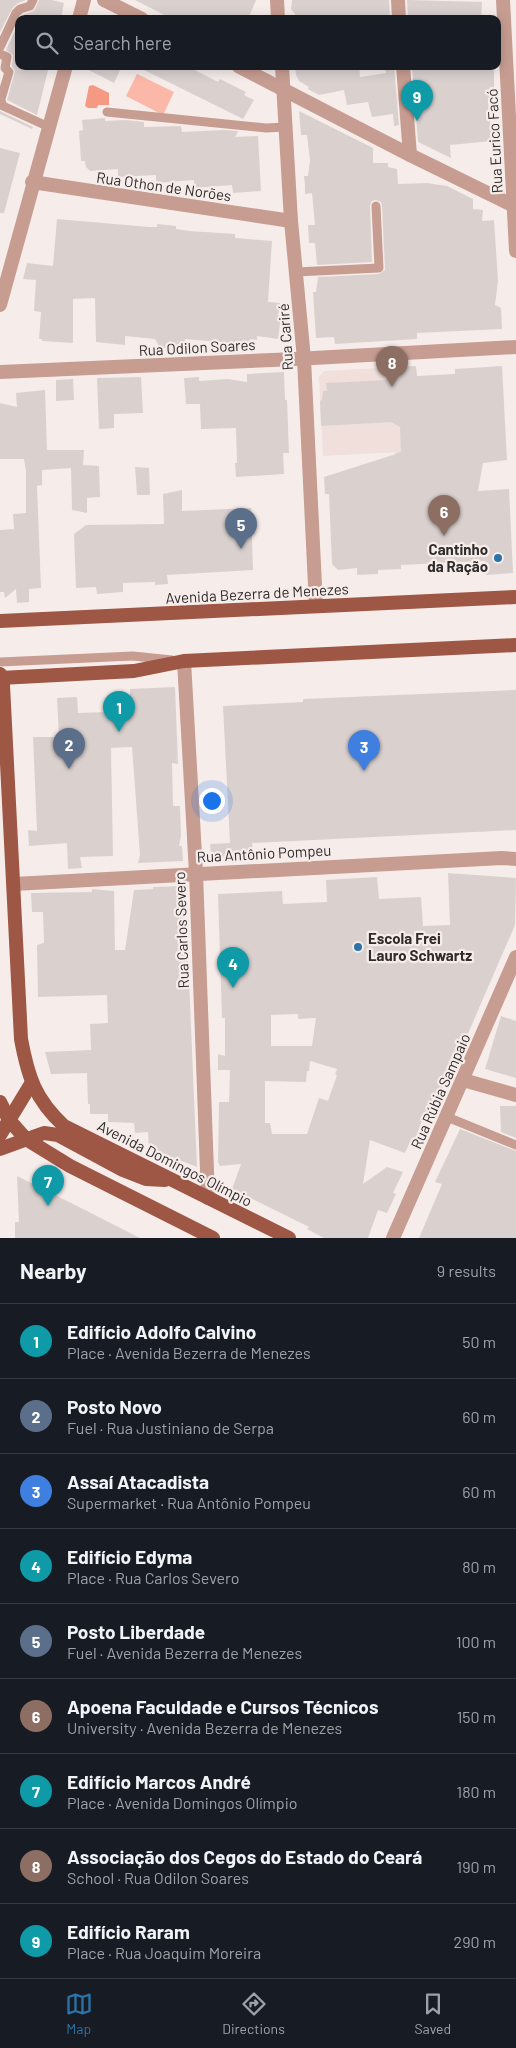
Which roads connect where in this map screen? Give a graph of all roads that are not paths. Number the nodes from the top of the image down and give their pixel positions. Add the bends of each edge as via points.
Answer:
1 (33, 0) edge
2 (84, 0) edge
3 (104, 0) edge
4 (277, 0) edge
5 (398, 0) edge
6 (503, 0) edge
7 (15, 15) edge
8 (15, 15) edge
9 (80, 15) edge
10 (134, 15) edge
11 (278, 15) edge
12 (399, 15) edge
13 (0, 47) edge
14 (0, 54) edge
15 (65, 70) edge
16 (246, 70) edge
17 (282, 70) edge
18 (403, 70) edge
19 (284, 89) junction
20 (1, 99) edge
21 (107, 112) dead end
22 (49, 127) junction
23 (286, 127) junction
24 (410, 155) junction
25 (32, 182) junction
26 (376, 206) dead end
27 (515, 207) edge
28 (291, 221) junction
29 (516, 251) edge
30 (296, 272) junction
31 (0, 305) edge
32 (516, 347) edge
33 (304, 359) junction
34 (0, 372) edge
35 (516, 597) edge
36 (316, 606) junction
37 (0, 621) edge
38 (516, 645) edge
39 (184, 661) junction
40 (0, 662) edge
41 (1, 677) edge
42 (516, 859) edge
43 (196, 873) junction
44 (14, 884) junction
45 (516, 957) edge
46 (463, 1080) junction
47 (31, 1084) junction
48 (516, 1095) edge
49 (0, 1102) edge
50 (446, 1118) junction
51 (9, 1120) junction
52 (0, 1135) edge
53 (26, 1139) junction
54 (516, 1145) edge
55 (0, 1149) edge
56 (174, 1181) junction
57 (208, 1198) junction
58 (213, 1238) edge
59 (289, 1238) edge
60 (393, 1238) edge

1 - 8 lane via 30,6 20,9
2 - 9 street
3 - 10 street
4 - 11 street
5 - 12 street
6 - 27 street, Rua Eurico Facó
7 - 13 lane
14 - 20 lane via 7,58 5,68 9,72
15 - 22 street
16 - 19 street
17 - 19 street, Rua Cariré
18 - 24 street
19 - 23 street, Rua Cariré
19 - 24 street
20 - 22 lane via 3,106
21 - 23 lane via 266,128
22 - 25 street
23 - 28 street, Rua Cariré
24 - 27 street
25 - 28 street, Rua Othon de Norões
25 - 31 street
26 - 30 lane via 379,268
27 - 29 street, Rua Eurico Facó
28 - 30 street, Rua Cariré
30 - 33 street, Rua Cariré
32 - 33 street, Rua Odilon Soares
33 - 34 street, Rua Odilon Soares
33 - 36 street, Rua Cariré
35 - 36 main road, Avenida Bezerra de Menezes
36 - 37 main road, Avenida Bezerra de Menezes
38 - 39 main road
39 - 40 lane via 133,656
39 - 41 main road via 134,671
39 - 43 street, Rua Carlos Severo
41 - 44 main road
42 - 43 street, Rua Antônio Pompeu
43 - 44 street, Rua Antônio Pompeu
43 - 57 street, Rua Carlos Severo
44 - 47 main road via 21,1039
45 - 46 street, Rua Rúbia Sampaio
46 - 48 street
46 - 50 street, Rua Rúbia Sampaio
47 - 51 main road
47 - 56 main road, Avenida Domingos Olímpio via 49,1112 64,1126
49 - 51 main road
50 - 54 lane
50 - 60 street, Rua Rúbia Sampaio
51 - 52 main road
51 - 53 main road
53 - 55 main road
53 - 56 main road via 44,1133 58,1135 123,1170 146,1179
53 - 58 main road via 70,1166
56 - 57 main road, Avenida Domingos Olímpio
57 - 59 main road, Avenida Domingos Olímpio

